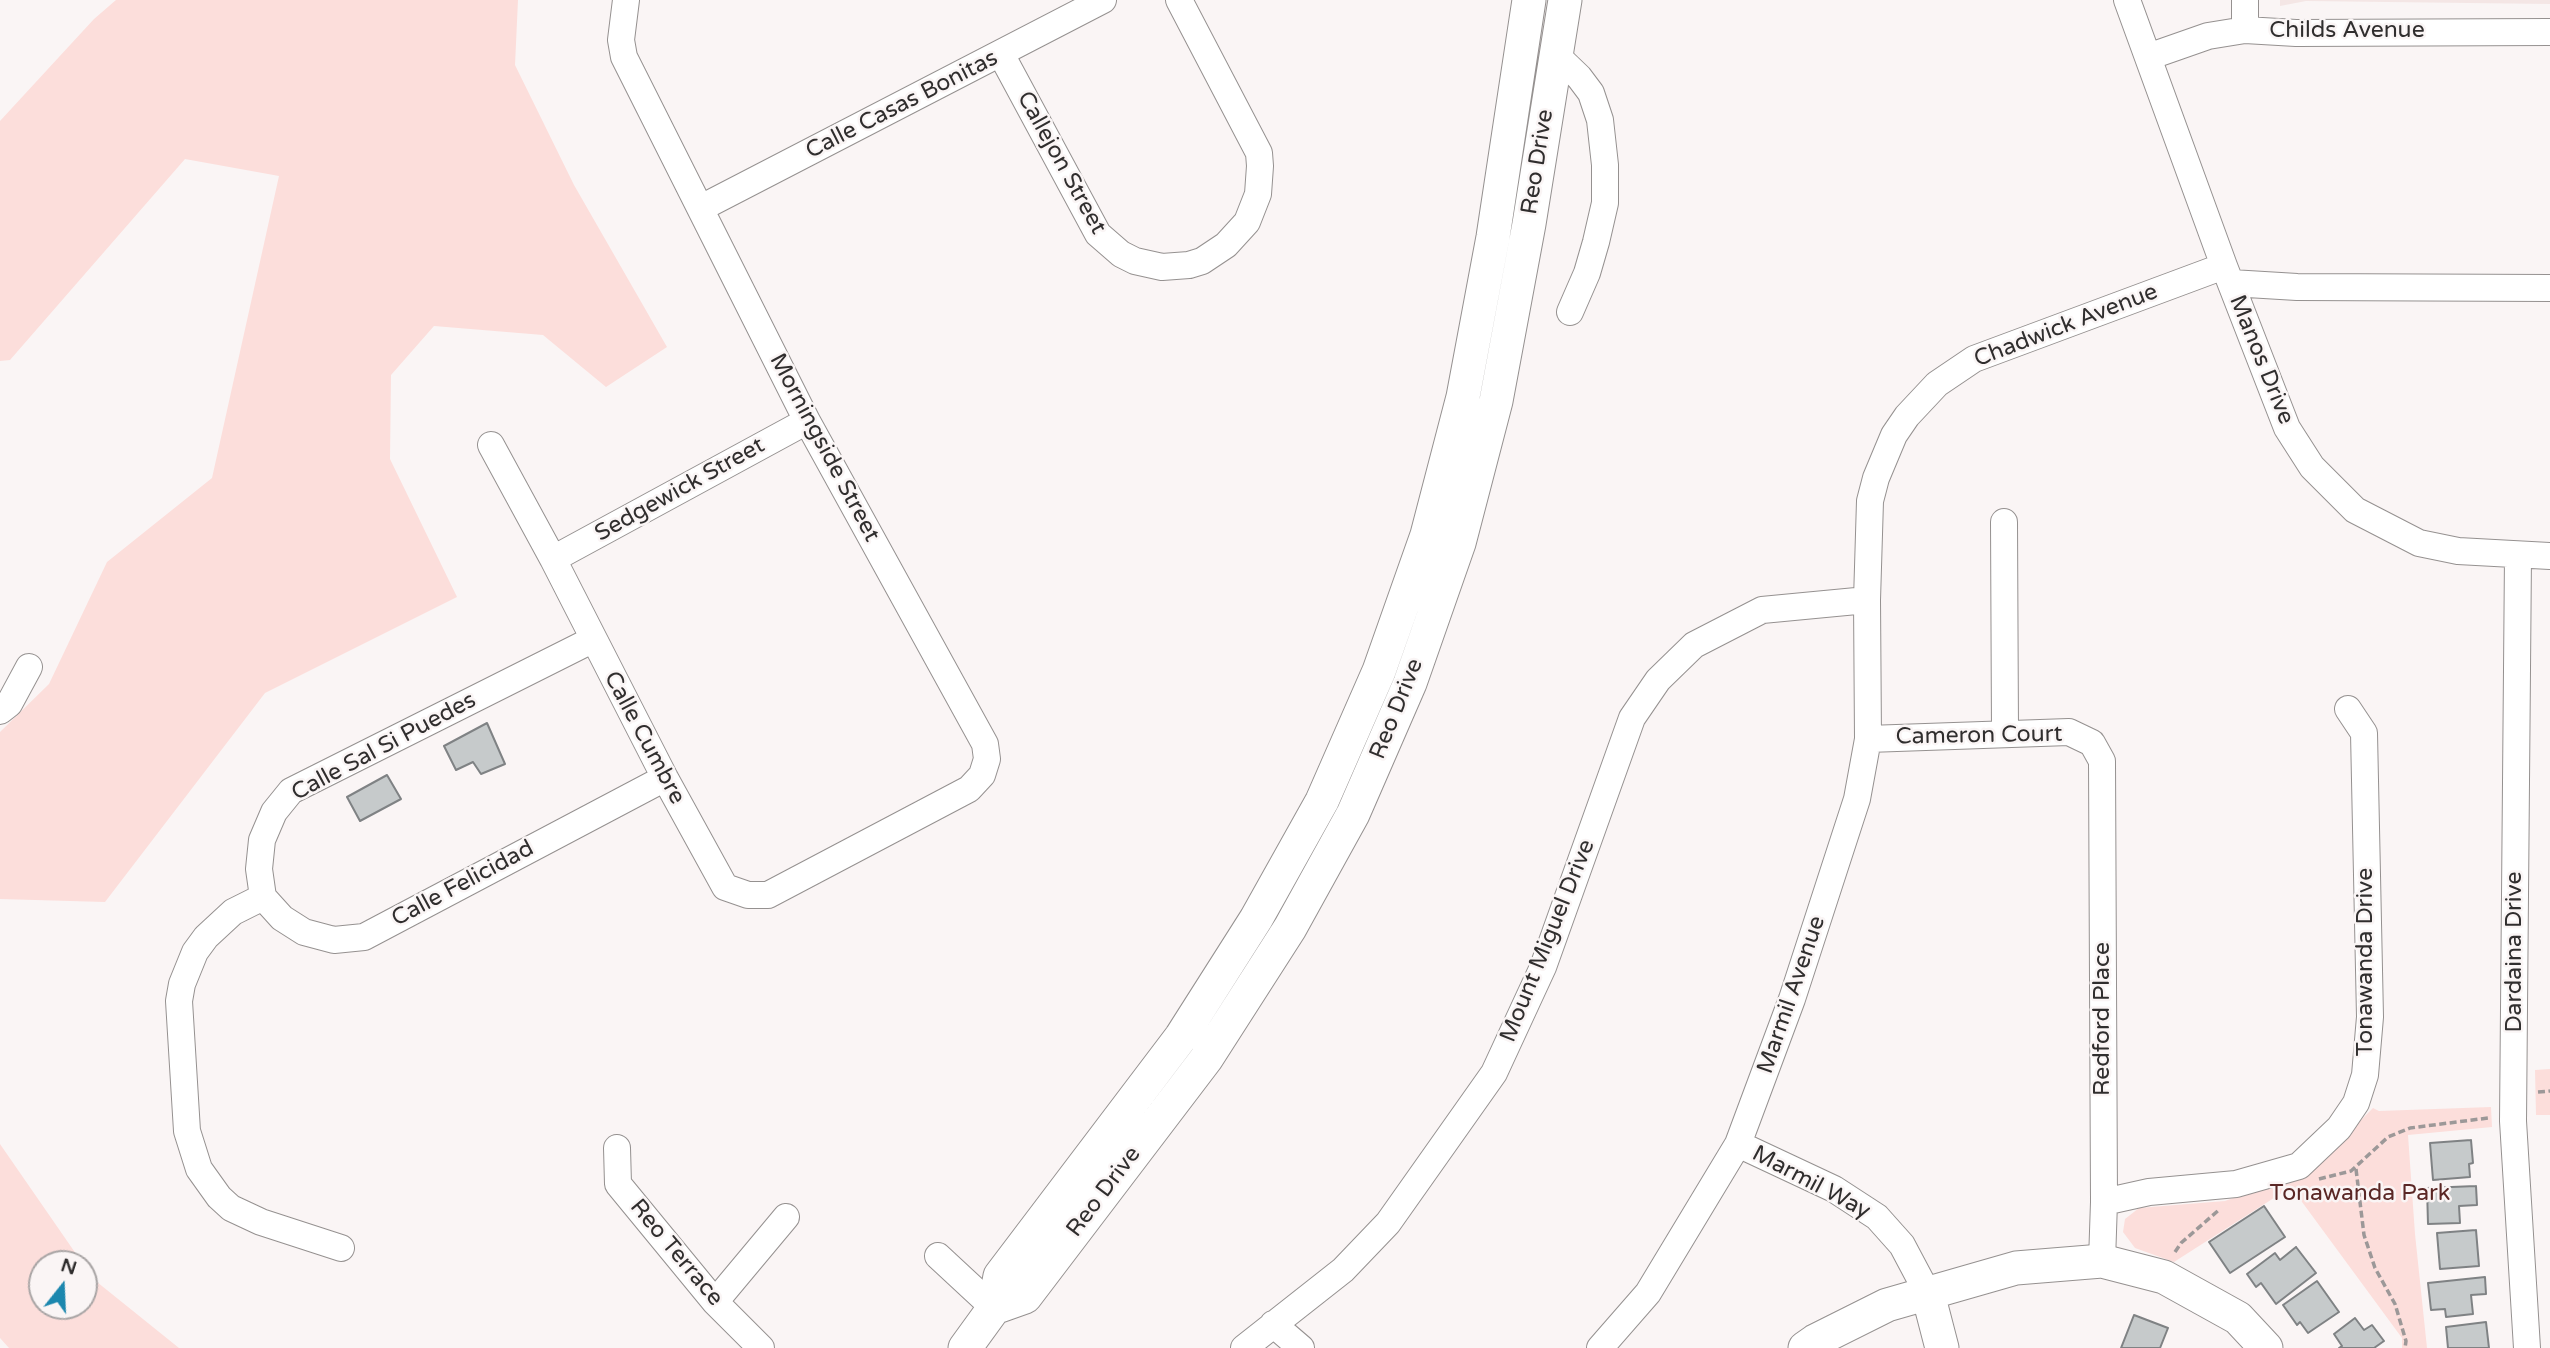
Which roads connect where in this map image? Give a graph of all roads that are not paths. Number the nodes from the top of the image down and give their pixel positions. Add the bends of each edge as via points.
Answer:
1 (626, 0) edge
2 (1102, 0) edge
3 (1179, 0) edge
4 (1529, 0) edge
5 (1565, 0) edge
6 (2127, 0) edge
7 (2245, 0) edge
8 (2245, 30) junction
9 (2550, 32) edge
10 (1000, 54) junction
11 (1555, 54) junction
12 (2148, 57) junction
13 (701, 208) junction
14 (2227, 275) junction
15 (2550, 288) edge
16 (1570, 312) dead end
17 (807, 421) junction
18 (491, 445) dead end
19 (2004, 522) dead end
20 (2518, 556) junction
21 (2550, 556) edge
22 (553, 559) junction
23 (1867, 600) junction
24 (592, 640) junction
25 (29, 667) dead end
26 (2348, 709) dead end
27 (0, 711) edge
28 (2005, 732) junction
29 (1867, 739) junction
30 (665, 778) junction
31 (2103, 778) joint
32 (872, 839) joint
33 (263, 897) junction
34 (1738, 1144) junction
35 (617, 1148) dead end
36 (2104, 1202) junction
37 (786, 1217) dead end
38 (341, 1248) dead end
39 (938, 1256) dead end
40 (2102, 1261) junction
41 (1928, 1294) junction
42 (715, 1301) junction
43 (994, 1308) junction
44 (1273, 1324) junction
45 (760, 1348) edge
46 (965, 1348) edge
47 (1244, 1348) edge
48 (1301, 1348) edge
49 (1600, 1348) edge
50 (1805, 1348) edge
51 (1942, 1348) edge
52 (2266, 1348) edge
53 (2527, 1348) edge

1 - 13 street, Morningside Street via 621,40 624,57
2 - 10 street, Calle Casas Bonitas
3 - 10 street, Callejon Street via 1259,153 1254,208 1237,234 1214,254 1189,265 1162,267 1135,261 1098,234
4 - 43 main road, Reo Drive via 1463,397 1427,535 1379,671 1322,801 1256,919 1181,1037 1000,1276
5 - 11 main road, Reo Drive
6 - 12 street, Manos Drive
7 - 8 street
8 - 9 street, Childs Avenue
8 - 12 street, Childs Avenue via 2208,36
10 - 13 street, Calle Casas Bonitas
11 - 16 street via 1591,93 1600,120 1605,165 1605,203 1596,242
11 - 43 main road, Reo Drive via 1496,401 1459,543 1410,683 1353,814 1290,928 1206,1059 1025,1297
12 - 14 street, Manos Drive
13 - 17 street, Morningside Street
14 - 15 street, Chadwick Avenue via 2297,287
14 - 20 street, Manos Drive via 2287,428 2312,467 2355,510 2418,543
14 - 23 street, Chadwick Avenue via 1974,359 1937,384 1894,435 1876,478 1870,501
17 - 22 street, Sedgewick Street
17 - 32 street, Morningside Street via 985,744 985,767 969,789
18 - 22 street, Calle Cumbre
19 - 28 street
20 - 21 street, Manos Drive
20 - 53 street, Dardaina Drive via 2513,1121
22 - 24 street, Calle Cumbre
23 - 29 street, Marmil Avenue
23 - 44 street, Mount Miguel Drive via 1762,610 1694,645 1658,680 1632,718 1543,967 1494,1073 1388,1223 1343,1270
24 - 30 street, Calle Cumbre
24 - 33 street, Calle Sal Si Puedes via 290,791 262,840 259,869
25 - 27 street via 9,704
26 - 36 street, Tonawanda Drive via 2364,733 2370,1006 2365,1075 2356,1103 2339,1128 2299,1167 2236,1184 2149,1192
28 - 29 street, Cameron Court
28 - 31 street, Cameron Court via 2068,732 2092,743 2102,761
29 - 34 street, Marmil Avenue via 1857,799 1790,1007
30 - 32 street, Calle Cumbre via 725,887 738,892 768,895
30 - 33 street, Calle Felicidad via 364,937 334,940 304,932 282,918
31 - 36 street, Redford Place
33 - 38 street via 233,912 206,937 182,984 179,1001 187,1132 199,1169 231,1208
34 - 41 street, Marmil Way via 1833,1189 1877,1217 1902,1245
34 - 49 street, Marmil Avenue via 1648,1293
35 - 42 street, Reo Terrace via 618,1184
36 - 40 street, Redford Place
37 - 42 street
39 - 43 street
40 - 41 main road via 2016,1268
40 - 52 main road via 2164,1277 2238,1318
41 - 50 main road via 1887,1305
41 - 51 main road
42 - 45 street, Reo Terrace
43 - 46 main road, Reo Drive
44 - 47 street, Mount Miguel Drive
44 - 48 street

